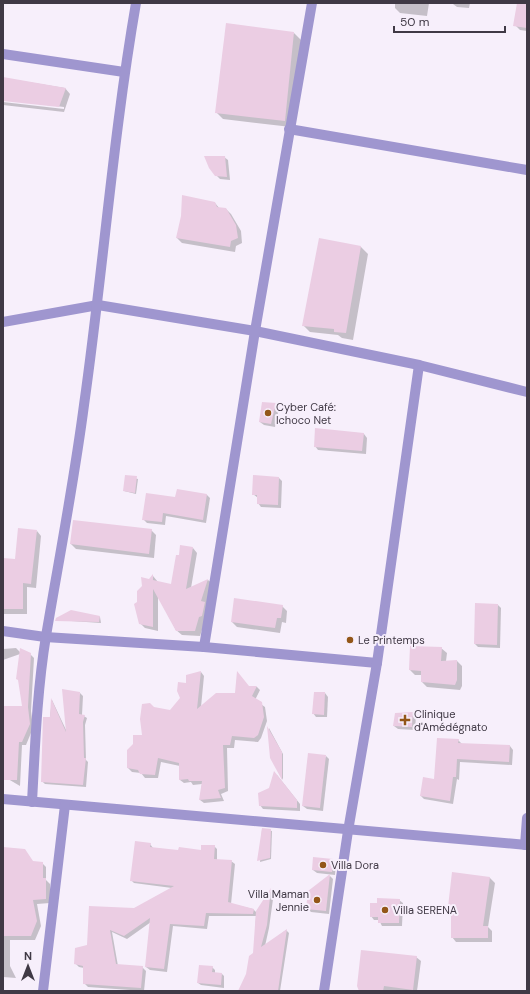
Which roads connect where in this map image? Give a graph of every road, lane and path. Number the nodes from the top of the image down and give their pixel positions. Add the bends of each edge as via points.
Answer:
1 (136, 3) edge
2 (312, 3) edge
3 (3, 54) edge
4 (124, 72) junction
5 (289, 129) junction
6 (527, 170) edge
7 (98, 306) junction
8 (3, 322) edge
9 (254, 331) junction
10 (419, 365) junction
11 (527, 392) edge
12 (3, 631) edge
13 (46, 637) junction
14 (204, 647) junction
15 (378, 663) junction
16 (3, 799) edge
17 (32, 802) junction
18 (65, 805) junction
19 (527, 818) edge
20 (348, 831) junction
21 (526, 845) edge
22 (43, 991) edge
23 (324, 991) edge

1 - 4 street
2 - 5 street
3 - 4 street
4 - 7 street
5 - 6 street
5 - 9 street
7 - 8 street
7 - 9 street
7 - 13 street via 75,474
9 - 10 street
9 - 14 street
10 - 11 street
10 - 15 street
12 - 13 street
13 - 14 street
13 - 17 street
14 - 15 street
15 - 20 street
16 - 17 street
17 - 18 street
18 - 20 street
18 - 22 street
19 - 21 street
20 - 21 street
20 - 23 street

